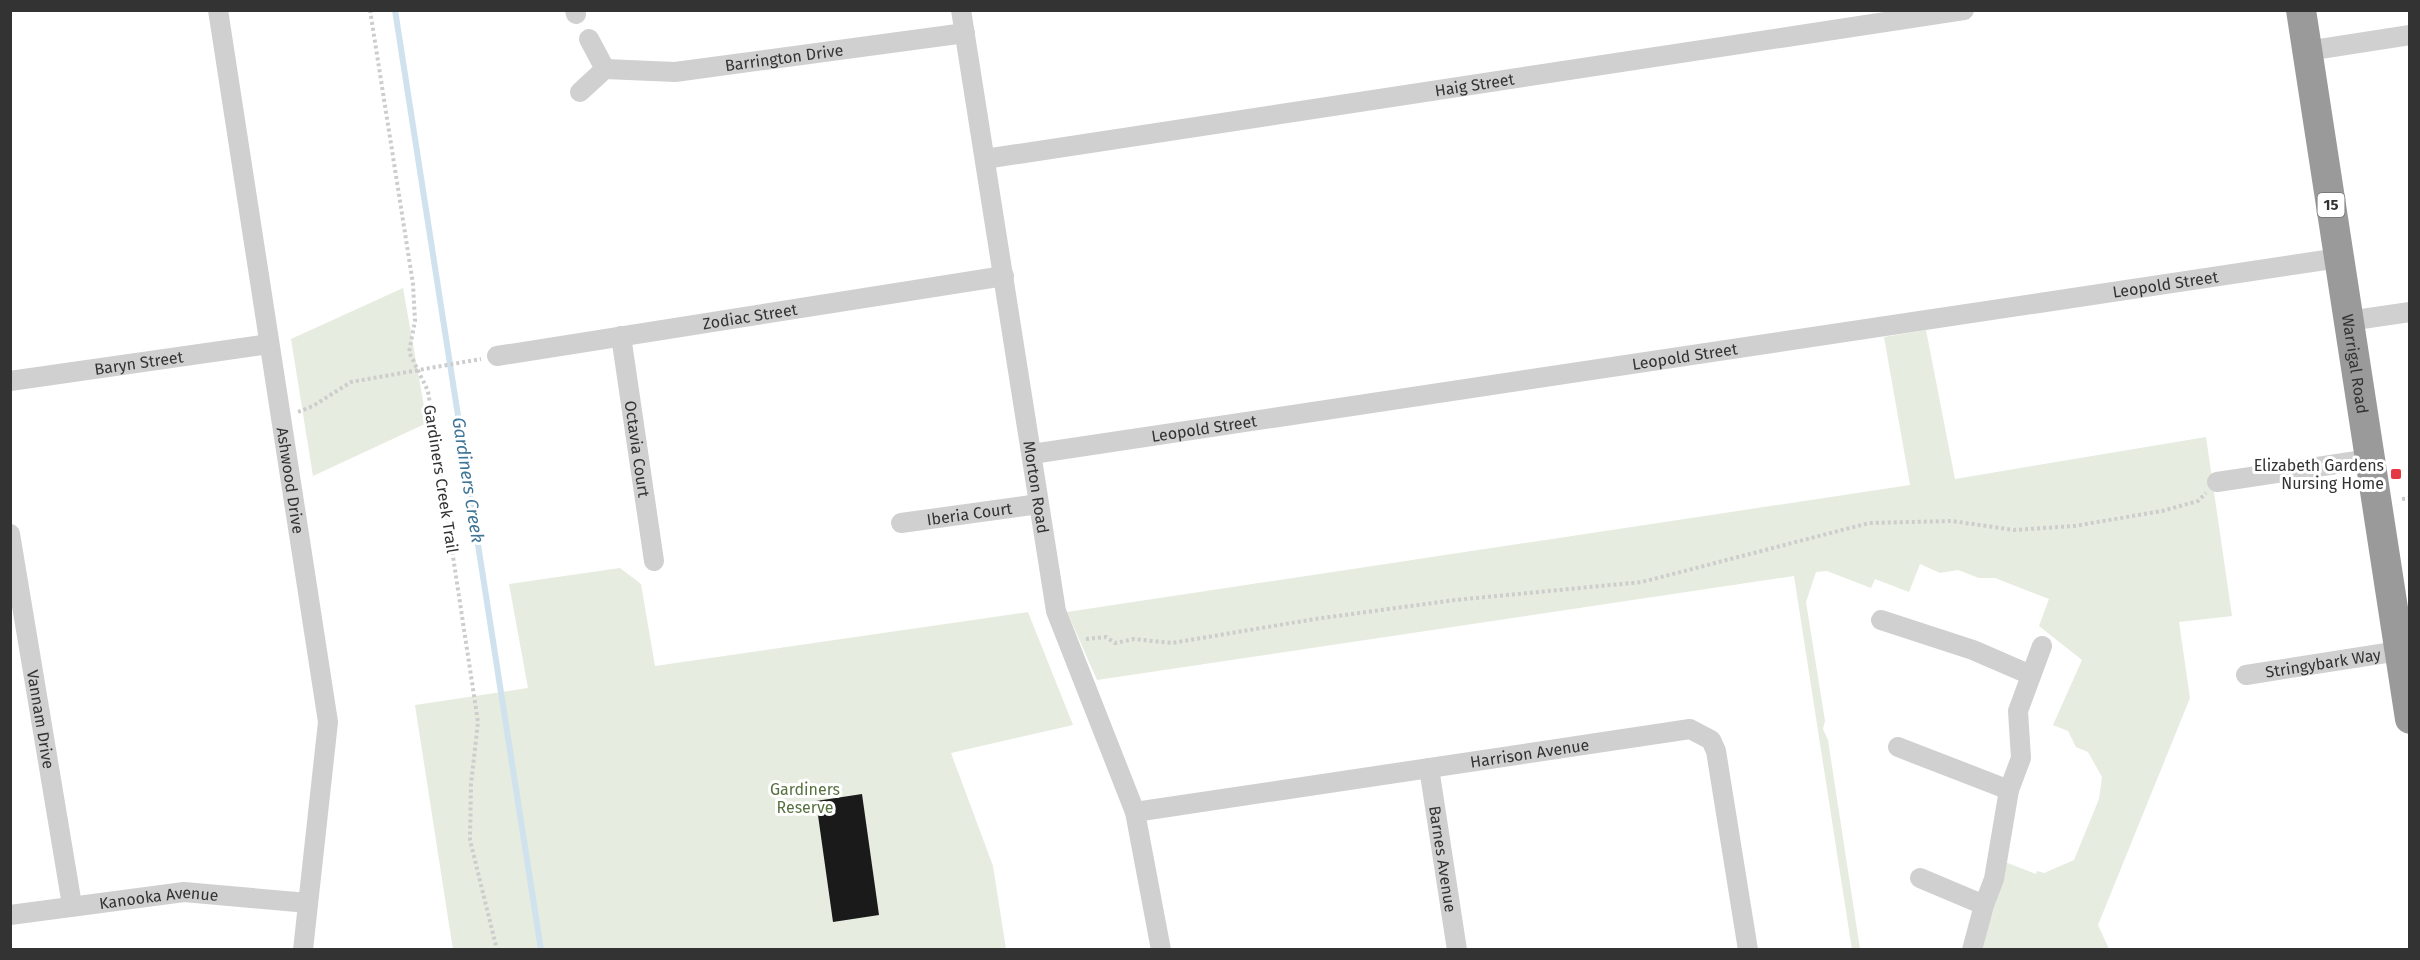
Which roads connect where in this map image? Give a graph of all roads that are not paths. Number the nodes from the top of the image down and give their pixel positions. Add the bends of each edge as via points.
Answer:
1 (218, 10) edge
2 (962, 10) edge
3 (1964, 10) edge
4 (2301, 10) edge
5 (964, 33) junction
6 (2409, 35) edge
7 (589, 39) dead end
8 (2307, 51) junction
9 (605, 69) junction
10 (580, 92) dead end
11 (985, 159) junction
12 (2339, 258) junction
13 (1004, 276) junction
14 (2409, 312) edge
15 (2348, 321) junction
16 (621, 336) junction
17 (269, 344) junction
18 (497, 356) dead end
19 (10, 381) edge
20 (1032, 454) junction
21 (2370, 459) junction
22 (2217, 483) road end
23 (1039, 504) junction
24 (901, 523) dead end
25 (10, 534) edge
26 (654, 561) dead end
27 (2400, 589) edge
28 (15, 600) edge
29 (1881, 620) dead end
30 (2042, 646) dead end
31 (2399, 651) junction
32 (2031, 675) junction
33 (2246, 675) dead end
34 (2409, 719) edge
35 (1898, 747) dead end
36 (1429, 768) junction
37 (2009, 790) junction
38 (1135, 812) junction
39 (1920, 878) dead end
40 (308, 903) junction
41 (72, 905) junction
42 (1984, 905) junction
43 (10, 915) edge
44 (303, 950) edge
45 (1161, 950) edge
46 (1457, 950) edge
47 (1748, 950) edge
48 (1972, 950) edge

1 - 17 street, Ashwood Drive
2 - 5 street, Morton Road
3 - 11 street, Haig Street
4 - 8 highway, Warrigal Road / 15
5 - 9 street, Barrington Drive via 675,72
5 - 11 street, Morton Road
6 - 8 street
7 - 9 street
8 - 12 highway, Warrigal Road / 15
9 - 10 street
11 - 13 street, Morton Road
12 - 15 highway, Warrigal Road / 15
12 - 20 street, Leopold Street
13 - 16 street, Zodiac Street
13 - 20 street, Morton Road
14 - 15 street
15 - 21 highway, Warrigal Road / 15
16 - 18 street, Zodiac Street
16 - 26 street, Octavia Court
17 - 19 street, Baryn Street
17 - 40 street, Ashwood Drive via 328,722
20 - 23 street, Morton Road
21 - 22 street
21 - 27 highway, Warrigal Road / 15
23 - 24 street, Iberia Court
23 - 38 street, Morton Road via 1056,611
25 - 28 street, Vannam Drive
27 - 31 highway, Warrigal Road / 15
28 - 41 street, Vannam Drive
29 - 32 street via 1973,650
30 - 32 street
31 - 33 street, Stringybark Way
31 - 34 highway, Warrigal Road / 15
32 - 37 street via 2018,711 2021,758
35 - 37 street
36 - 38 street, Harrison Avenue
36 - 46 street, Barnes Avenue
36 - 47 street, Harrison Avenue via 1681,729 1705,735 1714,745 1718,759
37 - 42 street via 1994,879
38 - 45 street, Morton Road
39 - 42 street
40 - 41 street, Kanooka Avenue via 184,891
40 - 44 street, Ashwood Drive
41 - 43 street, Kanooka Avenue
42 - 48 street

